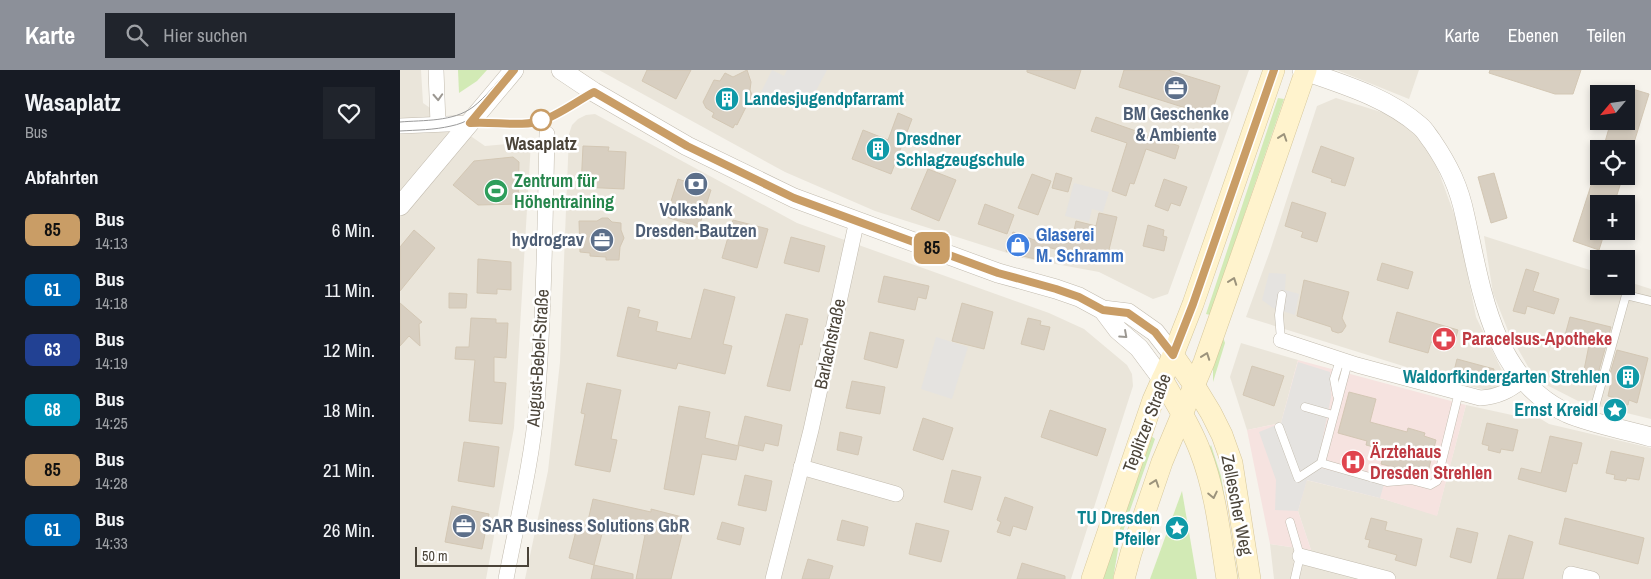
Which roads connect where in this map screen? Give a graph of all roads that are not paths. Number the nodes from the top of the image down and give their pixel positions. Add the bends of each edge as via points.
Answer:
1 (436, 70) edge
2 (514, 70) edge
3 (560, 70) edge
4 (1274, 70) edge
5 (1304, 70) edge
6 (594, 92) junction
7 (547, 119) junction
8 (470, 123) junction
9 (438, 124) junction
10 (400, 126) edge
11 (547, 134) joint
12 (400, 206) edge
13 (857, 220) junction
14 (1282, 295) dead end
15 (1651, 301) edge
16 (1103, 310) junction
17 (1281, 340) joint
18 (1173, 355) junction
19 (1344, 361) junction
20 (1162, 379) junction
21 (1523, 380) junction
22 (1194, 385) junction
23 (1459, 392) junction
24 (1305, 407) dead end
25 (1182, 415) junction
26 (1333, 415) junction
27 (1591, 421) junction
28 (1279, 427) dead end
29 (1651, 436) edge
30 (1321, 463) junction
31 (801, 467) junction
32 (896, 494) dead end
33 (1290, 522) dead end
34 (1300, 556) junction
35 (1295, 578) edge
36 (506, 579) edge
37 (773, 579) edge
38 (1092, 579) edge
39 (1124, 579) edge
40 (1227, 579) edge
41 (1250, 579) edge
42 (1388, 579) edge
43 (1570, 579) edge
44 (1592, 579) edge

1 -> 9 street
2 - 8 street
3 - 6 street
4 - 18 main road, Teplitzer Straße
5 - 21 street via 1388,102 1422,127 1445,160 1460,192 1492,325 1504,353
22 -> 5 main road, Teplitzer Straße via 1268,183
6 - 7 lane
6 - 13 street via 727,166 794,198
7 - 8 lane via 517,124
7 - 11 lane
8 - 9 street
8 - 12 street
9 - 10 street
11 - 36 street, August-Bebel-Straße via 537,405
13 - 16 street via 998,273 1079,297
13 - 31 street, Barlachstraße via 812,430
14 - 17 lane via 1279,315
15 - 27 lane via 1626,295
16 - 18 street via 1128,313 1155,332
16 -> 20 street via 1118,330 1139,348
17 - 19 street
18 - 20 main road, Teplitzer Straße
18 - 22 main road, Zellescher Weg
19 - 23 street
19 - 26 lane via 1334,379 1337,400
20 - 25 main road, Zellescher Weg
20 - 38 main road, Teplitzer Straße
21 - 23 street via 1492,398
21 - 27 street via 1566,412
22 - 25 main road, Teplitzer Straße
22 - 41 main road, Zellescher Weg via 1222,435 1232,463
23 - 30 lane via 1437,482 1430,485 1411,480 1388,482
24 - 26 lane
39 -> 25 main road, Teplitzer Straße via 1165,454
25 -> 40 main road, Zellescher Weg via 1208,474
26 - 30 lane
27 - 29 street
28 - 30 lane via 1298,478
31 - 32 street
31 - 37 street, Barlachstraße
33 - 34 lane
34 - 35 lane
34 - 42 street
43 - 44 street via 1571,574

